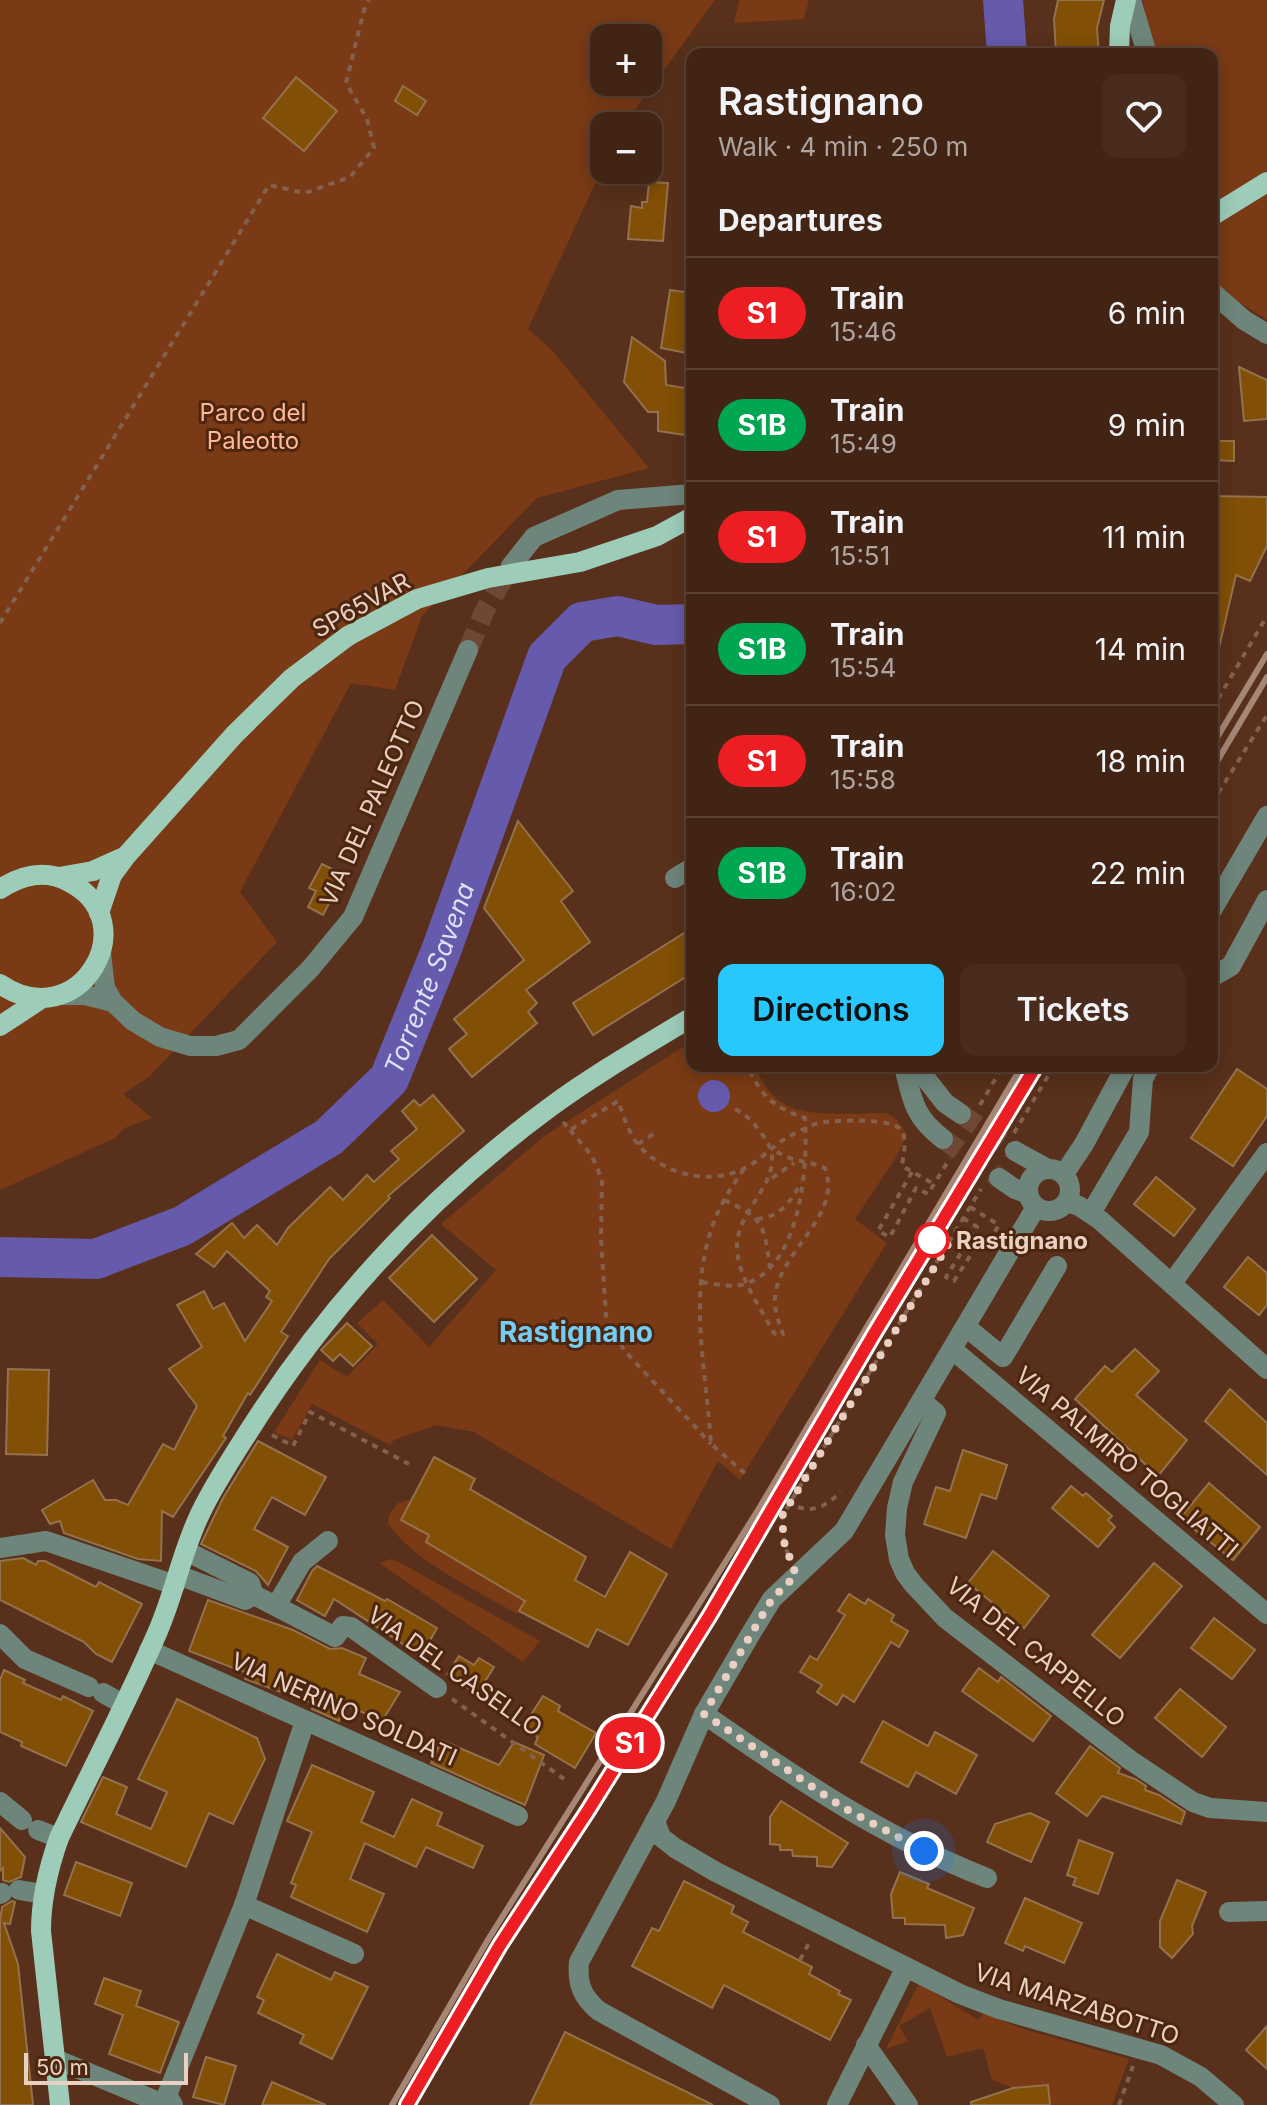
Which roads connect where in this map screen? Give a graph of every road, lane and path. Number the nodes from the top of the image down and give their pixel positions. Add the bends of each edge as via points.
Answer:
1 (369, 0) edge
2 (1128, 0) edge
3 (1119, 48) edge
4 (1145, 48) edge
5 (1267, 182) edge
6 (1218, 212) edge
7 (1218, 297) edge
8 (1267, 334) edge
9 (686, 494) edge
10 (686, 520) edge
11 (511, 566) tunnel mouth
12 (1267, 616) edge
13 (0, 623) edge
14 (468, 650) tunnel mouth
15 (1218, 699) edge
16 (1267, 715) edge
17 (1218, 793) edge
18 (1267, 816) edge
19 (126, 856) junction
20 (59, 877) junction
21 (0, 889) edge
22 (1218, 900) edge
23 (1267, 900) edge
24 (99, 913) junction
25 (101, 953) junction
26 (1218, 974) edge
27 (0, 984) edge
28 (62, 995) junction
29 (41, 999) junction
30 (113, 1002) junction
31 (686, 1021) edge
32 (0, 1026) edge
33 (751, 1072) edge
34 (906, 1072) edge
35 (921, 1072) edge
36 (1051, 1072) edge
37 (1123, 1072) edge
38 (1147, 1072) edge
39 (735, 1109) dead end
40 (961, 1114) tunnel mouth
41 (561, 1121) dead end
42 (806, 1129) junction
43 (570, 1130) junction
44 (655, 1133) dead end
45 (943, 1139) tunnel mouth
46 (638, 1144) junction
47 (1012, 1147) joint
48 (771, 1148) junction
49 (1267, 1153) edge
50 (802, 1161) junction
51 (746, 1167) junction
52 (912, 1172) junction
53 (1056, 1172) junction
54 (804, 1178) junction
55 (770, 1180) junction
56 (992, 1180) joint
57 (934, 1184) dead end
58 (923, 1191) dead end
59 (724, 1200) junction
60 (1032, 1200) junction
61 (1067, 1202) junction
62 (970, 1207) junction
63 (749, 1212) junction
64 (1091, 1213) junction
65 (963, 1218) junction
66 (757, 1219) junction
67 (974, 1249) dead end
68 (983, 1249) dead end
69 (1057, 1266) dead end
70 (770, 1270) junction
71 (702, 1282) junction
72 (749, 1283) junction
73 (1172, 1283) junction
74 (966, 1327) junction
75 (953, 1350) junction
76 (1267, 1369) edge
77 (922, 1401) junction
78 (266, 1432) dead end
79 (711, 1444) junction
80 (409, 1464) dead end
81 (748, 1476) dead end
82 (863, 1503) junction
83 (798, 1507) dead end
84 (328, 1541) dead end
85 (0, 1548) edge
86 (186, 1551) junction
87 (796, 1575) junction
88 (176, 1580) junction
89 (254, 1595) junction
90 (276, 1606) junction
91 (1267, 1614) edge
92 (0, 1634) edge
93 (149, 1650) junction
94 (437, 1688) joint
95 (123, 1704) junction
96 (704, 1714) junction
97 (305, 1721) junction
98 (564, 1779) dead end
99 (0, 1802) edge
100 (1267, 1812) edge
101 (518, 1816) dead end
102 (655, 1821) junction
103 (59, 1838) junction
104 (987, 1878) dead end
105 (7, 1892) edge
106 (43, 1894) junction
107 (244, 1905) junction
108 (1267, 1911) edge
109 (1229, 1912) dead end
110 (354, 1954) dead end
111 (906, 1967) junction
112 (866, 2045) junction
113 (1139, 2049) junction
114 (55, 2059) junction
115 (60, 2105) edge
116 (166, 2105) edge
117 (173, 2105) edge
118 (770, 2105) edge
119 (837, 2105) edge
120 (908, 2105) edge
121 (1119, 2105) edge
122 (1234, 2105) edge

1 - 13 path via 346,83 367,119 374,148 350,177 305,193 269,185
2 - 3 main road
2 - 4 street
5 - 6 main road
7 - 8 street
9 - 11 street via 618,500 534,537
10 - 19 main road, SP65VAR, bridge via 657,536 580,562 488,578 417,599 348,636 292,678 234,735
12 - 15 path
14 - 30 street, VIA DEL PALEOTTO via 353,917 258,1023 239,1040 190,1046 160,1037
16 - 17 path
18 - 22 street
19 - 20 main road via 93,871
19 - 24 main road via 112,875
20 - 21 main road via 37,874
20 - 24 main road via 78,886
23 - 26 street via 1231,966
24 - 25 main road
25 - 28 main road via 81,985
25 - 30 street via 105,988
27 - 29 main road
28 - 29 main road
28 - 30 street, VIA DEL PALEOTTO
29 - 32 main road
31 - 86 main road via 551,1107 456,1183 388,1250 331,1315 261,1412 200,1512
33 - 42 path via 765,1098 805,1118
34 - 45 street via 924,1124
35 - 40 street
36 - 47 path
37 - 53 street via 1084,1144
38 - 64 street via 1139,1132
39 - 48 path via 747,1115
41 - 43 path
42 - 48 path
42 - 50 path
42 - 52 path via 821,1122 894,1124 905,1141 902,1166
43 - 46 path via 618,1101
43 - 79 path via 592,1156 602,1180 606,1316 624,1350
44 - 46 path
46 - 51 path via 667,1169 692,1176 718,1176
47 - 53 street
48 - 50 path
48 - 51 path
48 - 55 path
49 - 73 street
50 - 54 path
50 - 55 path
50 - 72 path via 825,1168 830,1182 817,1220 782,1274 775,1296 780,1336
51 - 59 path
52 - 57 path
52 - 58 path via 878,1231 890,1237 916,1188
53 - 60 street via 1041,1170 1030,1180
53 - 61 street via 1071,1190
54 - 66 path via 781,1211
54 - 70 path via 798,1216
55 - 63 path
56 - 60 street
56 - 62 path
59 - 63 path
59 - 71 path via 710,1235
60 - 61 street via 1049,1211
60 - 74 street
61 - 64 street
62 - 65 path
62 - 68 path via 999,1225
63 - 66 path
63 - 72 path via 737,1247
64 - 73 street
65 - 67 path via 977,1227 946,1277 954,1281
65 - 87 path via 782,1516 784,1542
66 - 70 path
69 - 74 street via 1003,1357
70 - 72 path
71 - 72 path
71 - 79 path via 700,1330
73 - 76 street
74 - 75 street
75 - 77 street
75 - 91 street, VIA PALMIRO TOGLIATTI
77 - 82 street
77 - 100 street, VIA DEL CAPPELLO via 936,1413 903,1482 897,1508 895,1535 905,1573 945,1618 1193,1802
78 - 80 path via 293,1446 310,1412
79 - 81 path
82 - 83 path via 841,1492 823,1508
82 - 87 street via 844,1531
84 - 90 street via 302,1562
85 - 88 street, VIA DEL CASELLO via 46,1541
86 - 88 main road
86 - 89 street, VIA DEL CASELLO via 250,1583
87 - 96 street via 772,1599
88 - 89 street, VIA DEL CASELLO via 245,1600
88 - 93 main road
89 - 90 street, VIA DEL CASELLO
90 - 94 street, VIA DEL CASELLO via 335,1637 343,1626 351,1627
92 - 95 street via 25,1659
93 - 95 main road
93 - 97 street, VIA NERINO SOLDATI
94 - 98 path, VIA DEL CASELLO
95 - 103 main road
96 - 102 street via 680,1782
96 - 104 street via 844,1808
97 - 101 street, VIA NERINO SOLDATI
97 - 107 street
99 - 103 street via 30,1825
102 - 111 street via 661,1837 716,1872
102 - 118 street via 579,1962 581,1992 599,2011
103 - 106 main road
105 - 106 street
106 - 114 main road via 41,1931
107 - 110 street
107 - 117 street via 167,2095
108 - 109 street
111 - 112 street
111 - 113 street, VIA MARZABOTTO via 999,2009
112 - 119 street
112 - 120 street
113 - 121 path
113 - 122 street, VIA MARZABOTTO via 1183,2066
114 - 115 main road
114 - 116 street

